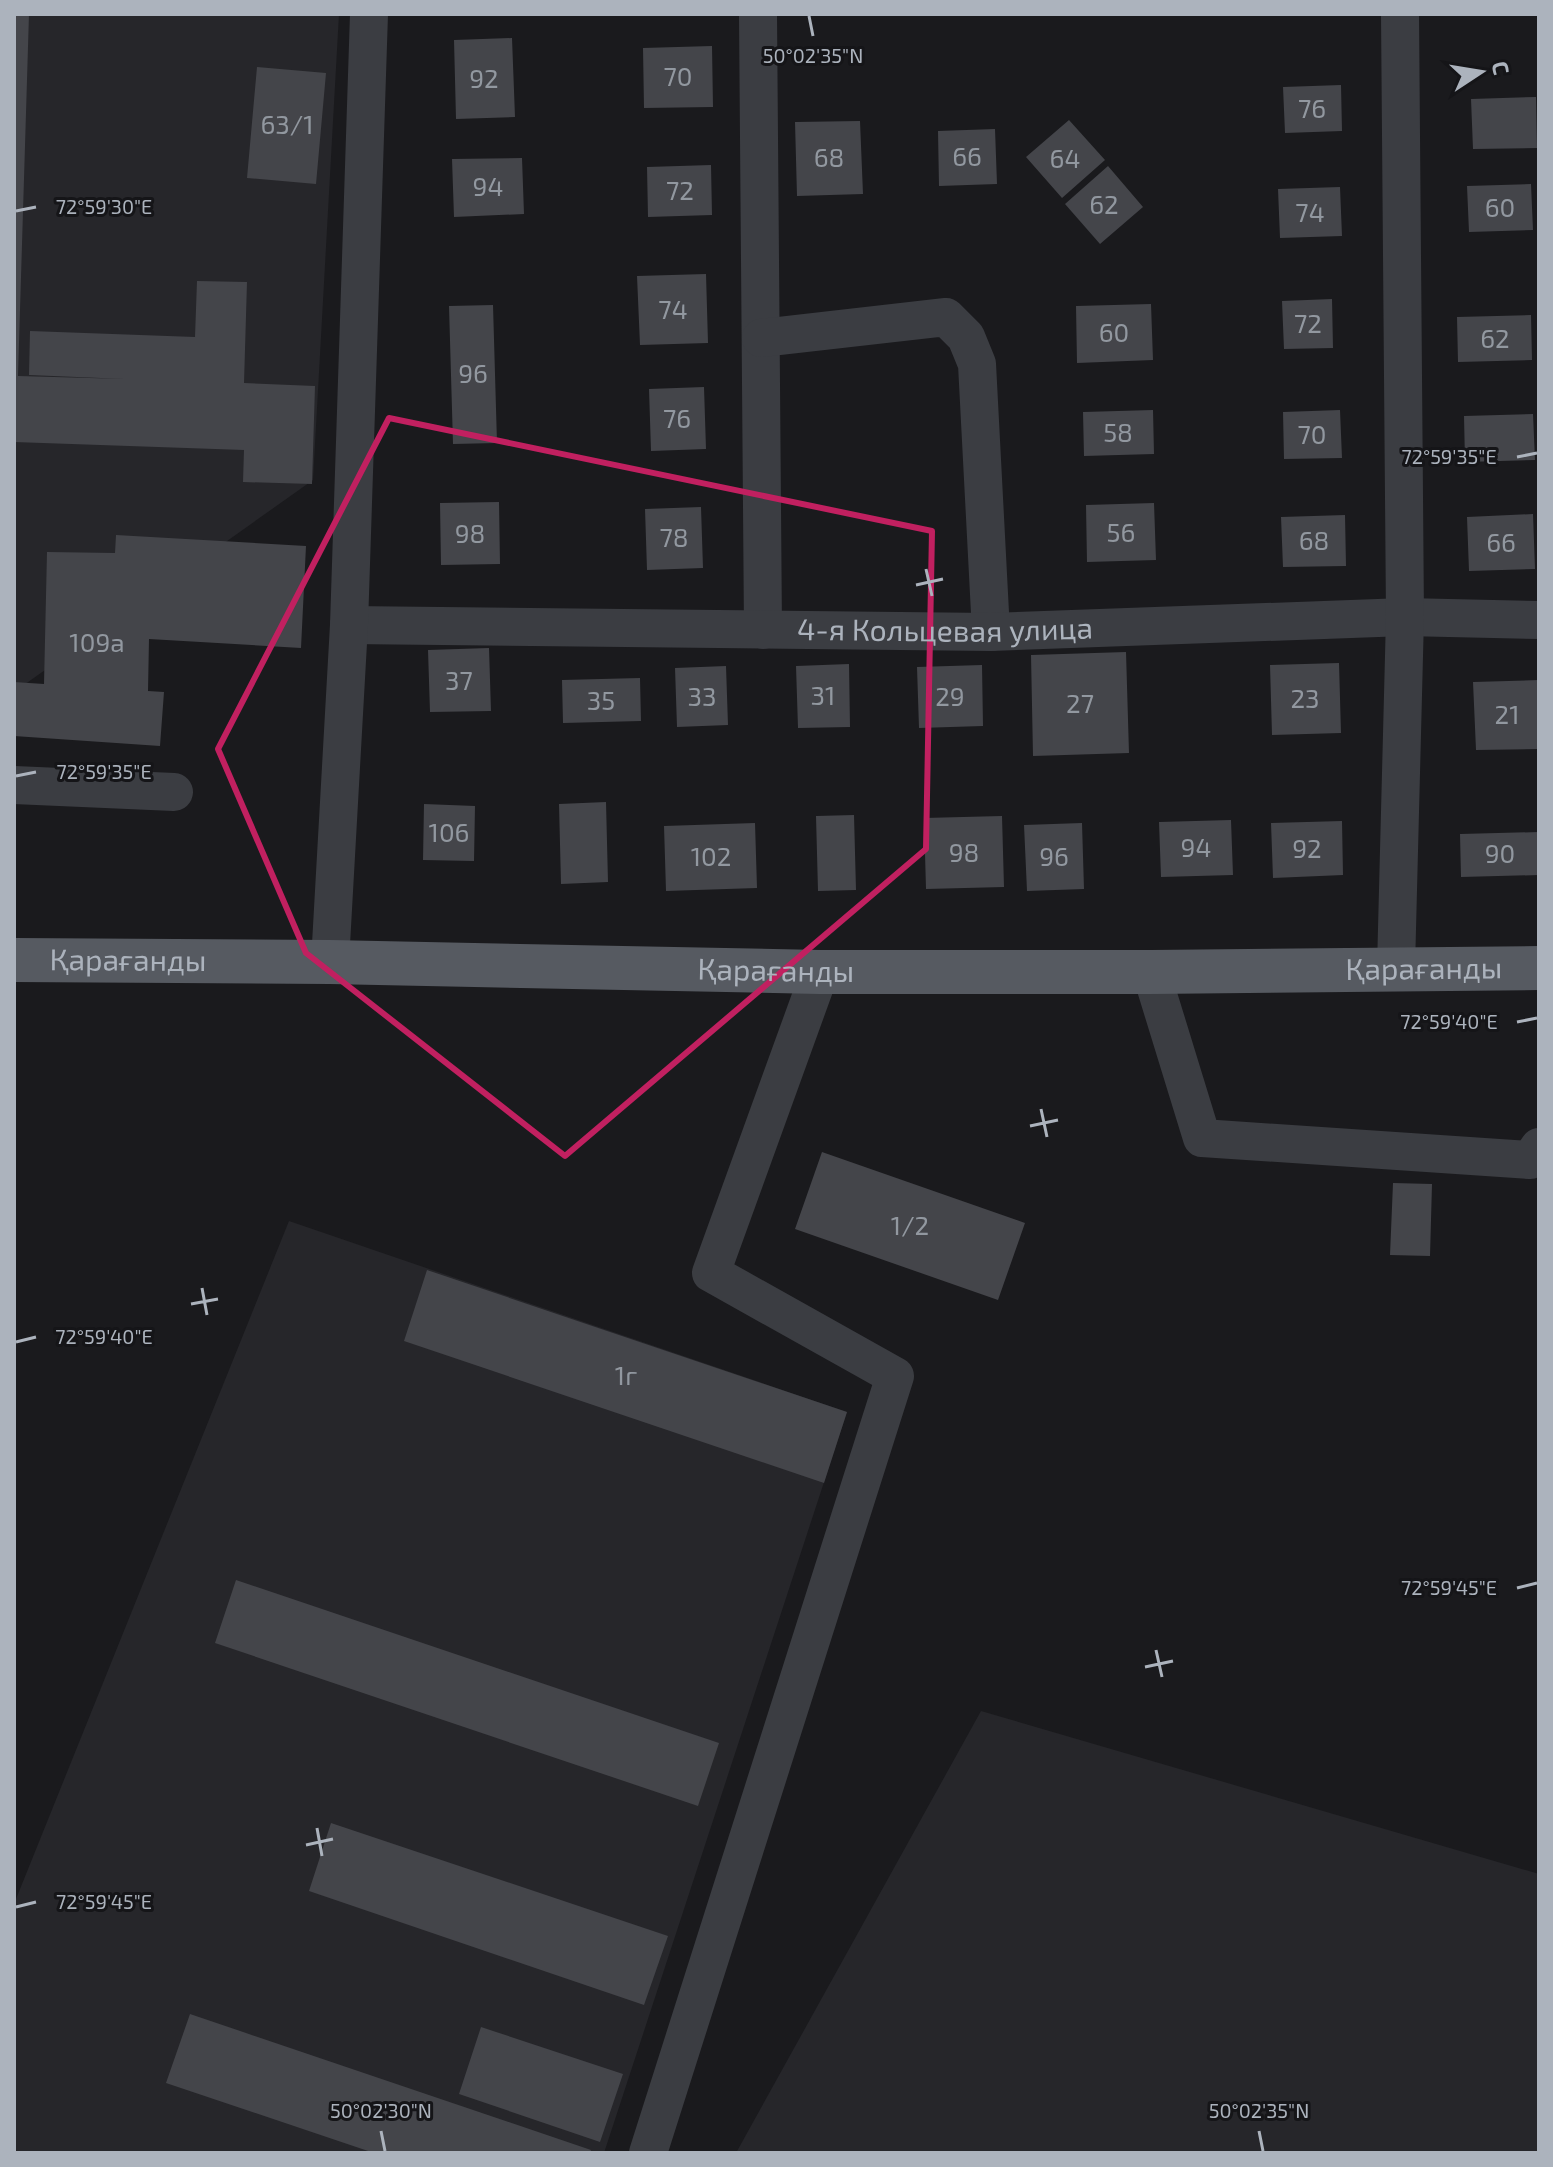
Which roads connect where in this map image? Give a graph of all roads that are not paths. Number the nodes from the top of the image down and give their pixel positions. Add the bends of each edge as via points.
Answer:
1 (369, 14) edge
2 (758, 14) edge
3 (1400, 14) edge
4 (761, 338) junction
5 (1405, 617) junction
6 (1539, 620) edge
7 (349, 625) junction
8 (763, 630) junction
9 (991, 632) junction
10 (14, 785) edge
11 (174, 792) dead end
12 (14, 960) edge
13 (330, 962) junction
14 (1396, 968) junction
15 (1539, 968) edge
16 (820, 972) junction
17 (1151, 972) junction
18 (1539, 1147) edge
19 (648, 2153) edge

1 - 7 street
2 - 4 street
3 - 5 street
4 - 8 street
4 - 9 street via 946,317 966,337 977,364
5 - 6 street, 4-я Кольцевая улица
5 - 9 street, 4-я Кольцевая улица
5 - 14 street
7 - 8 street, 4-я Кольцевая улица
7 - 13 street
8 - 9 street, 4-я Кольцевая улица
10 - 11 street
12 - 13 main road, Қарағанды
13 - 16 main road, Қарағанды
14 - 15 main road, Қарағанды
14 - 17 main road, Қарағанды
16 - 17 main road, Қарағанды
16 - 19 street via 711,1273 895,1376
17 - 18 street via 1202,1138 1530,1160

